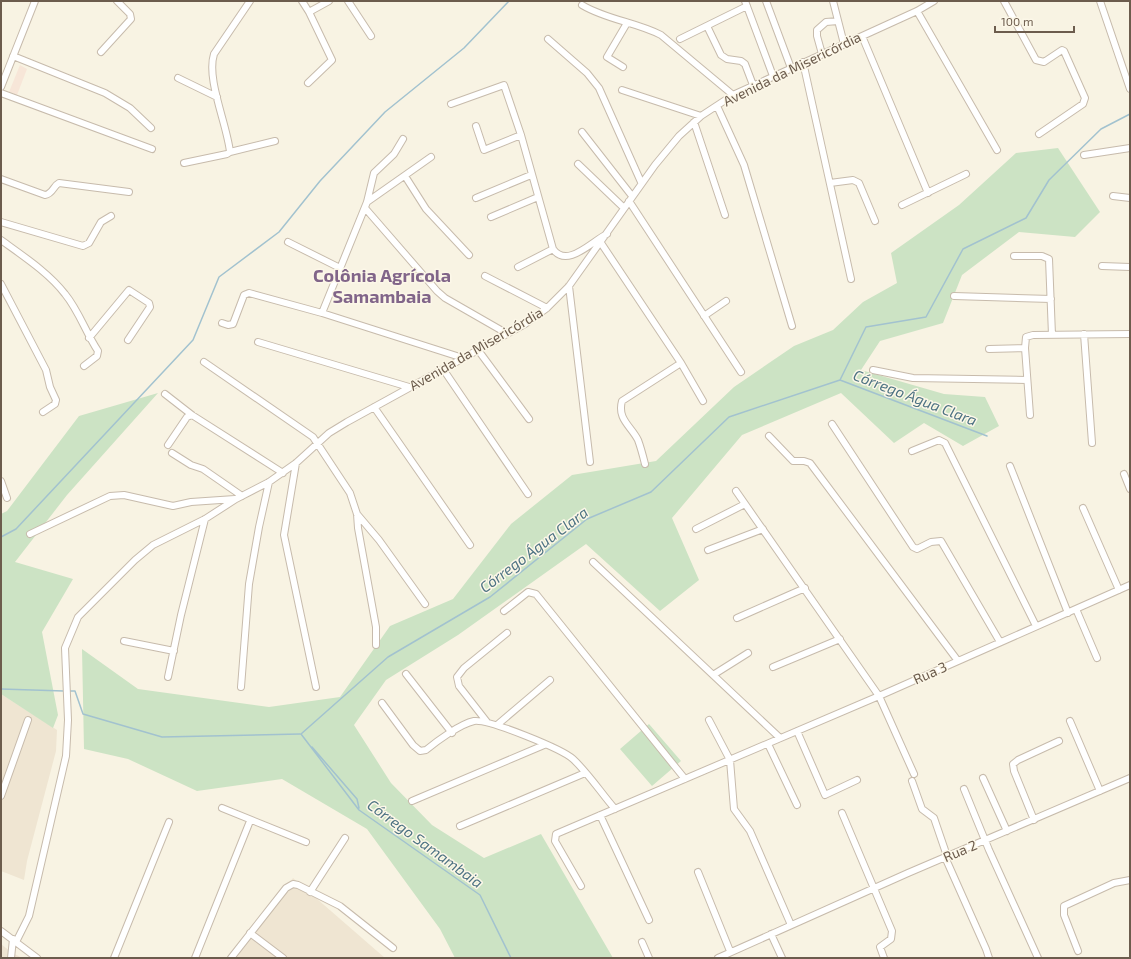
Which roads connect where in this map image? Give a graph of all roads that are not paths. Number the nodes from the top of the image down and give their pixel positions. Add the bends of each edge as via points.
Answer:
1 (35, 1) edge
2 (117, 1) edge
3 (250, 1) edge
4 (302, 1) edge
5 (329, 1) edge
6 (348, 1) edge
7 (766, 1) edge
8 (833, 1) edge
9 (934, 1) edge
10 (1004, 1) edge
11 (1100, 1) edge
12 (746, 3) edge
13 (582, 5) dead end
14 (917, 11) junction
15 (310, 12) junction
16 (838, 21) junction
17 (628, 24) junction
18 (707, 26) junction
19 (371, 36) dead end
20 (862, 36) junction
21 (548, 39) dead end
22 (680, 39) dead end
23 (844, 44) junction
24 (101, 52) dead end
25 (822, 54) junction
26 (12, 56) junction
27 (803, 62) junction
28 (623, 67) dead end
29 (791, 68) junction
30 (773, 76) junction
31 (178, 78) dead end
32 (308, 83) dead end
33 (754, 85) junction
34 (1, 87) edge
35 (1130, 88) edge
36 (622, 90) dead end
37 (1, 93) edge
38 (733, 95) junction
39 (217, 97) junction
40 (451, 104) dead end
41 (717, 106) junction
42 (701, 116) junction
43 (694, 122) junction
44 (476, 126) dead end
45 (151, 128) dead end
46 (582, 132) dead end
47 (1039, 134) dead end
48 (521, 135) junction
49 (403, 139) dead end
50 (274, 141) dead end
51 (1130, 148) edge
52 (152, 149) dead end
53 (997, 150) dead end
54 (229, 153) junction
55 (1084, 156) dead end
56 (431, 158) dead end
57 (184, 163) dead end
58 (578, 164) dead end
59 (531, 174) junction
60 (966, 174) dead end
61 (405, 176) junction
62 (1, 179) edge
63 (641, 182) junction
64 (830, 183) junction
65 (129, 192) dead end
66 (928, 193) junction
67 (1113, 196) dead end
68 (538, 197) junction
69 (476, 198) dead end
70 (1130, 198) edge
71 (630, 199) junction
72 (366, 205) junction
73 (902, 205) dead end
74 (624, 208) junction
75 (725, 215) dead end
76 (111, 216) dead end
77 (491, 217) dead end
78 (875, 221) dead end
79 (1, 222) edge
80 (608, 234) junction
81 (1, 240) edge
82 (288, 242) dead end
83 (601, 243) junction
84 (553, 249) junction
85 (469, 255) dead end
86 (1014, 256) dead end
87 (1102, 266) dead end
88 (518, 267) dead end
89 (1130, 267) edge
90 (340, 268) junction
91 (485, 276) dead end
92 (851, 279) dead end
93 (1, 284) edge
94 (569, 286) junction
95 (954, 296) dead end
96 (1051, 299) junction
97 (726, 301) dead end
98 (547, 308) junction
99 (322, 313) junction
100 (704, 316) junction
101 (222, 323) dead end
102 (792, 326) dead end
103 (506, 333) junction
104 (1084, 334) junction
105 (1130, 334) edge
106 (1052, 335) junction
107 (89, 338) junction
108 (128, 340) dead end
109 (258, 342) dead end
110 (1025, 348) junction
111 (989, 349) dead end
112 (478, 350) junction
113 (463, 358) junction
114 (204, 362) dead end
115 (681, 363) junction
116 (84, 366) dead end
117 (443, 369) junction
118 (873, 370) dead end
119 (741, 372) dead end
120 (1027, 380) junction
121 (409, 387) junction
122 (165, 394) dead end
123 (704, 401) dead end
124 (374, 407) junction
125 (43, 412) dead end
126 (192, 415) junction
127 (1030, 415) dead end
128 (529, 419) dead end
129 (832, 424) dead end
130 (769, 436) dead end
131 (317, 443) junction
132 (1092, 443) dead end
133 (168, 445) dead end
134 (912, 451) dead end
135 (172, 453) dead end
136 (590, 462) dead end
137 (296, 463) junction
138 (645, 464) dead end
139 (1010, 466) dead end
140 (283, 473) junction
141 (1124, 474) dead end
142 (1, 481) edge
143 (269, 482) junction
144 (1130, 489) edge
145 (736, 491) dead end
146 (528, 494) dead end
147 (239, 497) junction
148 (8, 498) dead end
149 (745, 504) junction
150 (1083, 508) dead end
151 (357, 514) junction
152 (205, 519) junction
153 (696, 529) dead end
154 (763, 529) junction
155 (30, 534) dead end
156 (470, 545) dead end
157 (708, 550) dead end
158 (593, 562) dead end
159 (1130, 585) edge
160 (805, 588) junction
161 (1119, 590) junction
162 (425, 604) dead end
163 (1076, 609) junction
164 (504, 611) dead end
165 (1068, 613) junction
166 (737, 618) dead end
167 (1036, 626) junction
168 (507, 634) dead end
169 (840, 639) junction
170 (124, 642) dead end
171 (1000, 642) junction
172 (376, 645) dead end
173 (174, 651) junction
174 (748, 653) dead end
175 (1097, 658) dead end
176 (958, 661) junction
177 (773, 667) dead end
178 (406, 674) dead end
179 (713, 675) junction
180 (168, 677) dead end
181 (550, 680) dead end
182 (241, 687) dead end
183 (316, 687) dead end
184 (880, 696) junction
185 (382, 703) dead end
186 (28, 720) dead end
187 (709, 720) dead end
188 (487, 722) junction
189 (1070, 722) dead end
190 (497, 725) junction
191 (797, 731) junction
192 (452, 733) junction
193 (780, 738) junction
194 (1059, 741) dead end
195 (768, 744) junction
196 (544, 745) junction
197 (730, 760) junction
198 (585, 773) junction
199 (914, 774) dead end
200 (983, 778) dead end
201 (1130, 778) edge
202 (686, 779) junction
203 (857, 780) dead end
204 (912, 781) dead end
205 (964, 789) dead end
206 (1100, 791) junction
207 (1, 796) edge
208 (412, 800) dead end
209 (797, 805) dead end
210 (222, 808) dead end
211 (615, 809) junction
212 (842, 813) dead end
213 (600, 815) junction
214 (1034, 820) junction
215 (250, 821) junction
216 (169, 822) dead end
217 (460, 826) dead end
218 (1007, 831) junction
219 (345, 838) dead end
220 (985, 840) junction
221 (306, 842) dead end
222 (946, 856) junction
223 (698, 872) dead end
224 (1130, 880) edge
225 (581, 886) dead end
226 (874, 888) junction
227 (310, 892) junction
228 (649, 920) dead end
229 (791, 925) junction
230 (1, 931) edge
231 (250, 933) junction
232 (771, 934) junction
233 (14, 941) junction
234 (642, 942) dead end
235 (393, 948) dead end
236 (730, 951) junction
237 (1078, 951) dead end
238 (11, 958) edge
239 (36, 958) edge
240 (114, 958) edge
241 (195, 958) edge
242 (231, 958) edge
243 (283, 958) edge
244 (650, 958) edge
245 (718, 958) edge
246 (782, 958) edge
247 (884, 958) edge
248 (988, 958) edge
249 (1038, 958) edge

1 - 26 street
2 - 24 street via 130,14 131,19
3 - 39 street via 214,54 212,67
4 - 15 street
5 - 15 street
6 - 19 street
7 - 29 street
8 - 16 street
9 - 14 street, Avenida da Misericórdia
10 - 47 street via 1036,60 1044,62 1058,51 1064,51 1085,98 1085,102 1080,106
11 - 35 street
12 - 18 street
12 - 30 street
13 - 17 street
14 - 20 street, Avenida da Misericórdia
14 - 53 street
15 - 32 street via 332,60
16 - 23 street
16 - 25 street via 826,22 817,30
17 - 28 street via 607,56
17 - 38 street via 652,30 661,36
18 - 22 street
18 - 33 street via 721,55 745,64
20 - 23 street, Avenida da Misericórdia
20 - 66 street
21 - 63 street via 599,88
23 - 25 street, Avenida da Misericórdia
25 - 27 street, Avenida da Misericórdia
26 - 34 street
26 - 45 street via 105,93 130,108
27 - 29 street, Avenida da Misericórdia
27 - 64 street
29 - 30 street, Avenida da Misericórdia
30 - 33 street, Avenida da Misericórdia
31 - 39 street
33 - 38 street, Avenida da Misericórdia
36 - 42 street
37 - 52 street
38 - 41 street, Avenida da Misericórdia
39 - 54 street
40 - 48 street via 504,85
41 - 42 street, Avenida da Misericórdia
41 - 102 street via 744,165
42 - 43 street, Avenida da Misericórdia
43 - 63 street, Avenida da Misericórdia via 671,145
43 - 75 street
44 - 48 street via 484,150
46 - 71 street
48 - 59 street
49 - 72 street via 394,154 374,173
50 - 54 street
51 - 55 street
54 - 57 street
56 - 61 street
58 - 74 street
59 - 68 street
59 - 69 street
60 - 66 street
61 - 72 street
61 - 85 street via 426,209
62 - 65 street via 45,195 60,183
63 - 71 street, Avenida da Misericórdia
64 - 78 street via 853,180 859,183
64 - 92 street
66 - 73 street
67 - 70 street
68 - 77 street
68 - 84 street
71 - 74 street, Avenida da Misericórdia
71 - 100 street
72 - 90 street
72 - 103 street via 437,291
74 - 80 street, Avenida da Misericórdia
76 - 79 street via 101,222 89,242 83,246
80 - 83 street, Avenida da Misericórdia
80 - 84 street via 563,257 557,255
81 - 107 street via 65,294
82 - 90 street
83 - 94 street, Avenida da Misericórdia
83 - 115 street
84 - 88 street
86 - 96 street via 1048,257
87 - 89 street
90 - 99 street
91 - 98 street
93 - 125 street via 46,370 56,400 55,404
94 - 98 street, Avenida da Misericórdia
94 - 136 street
95 - 96 street
96 - 106 street
97 - 100 street
98 - 103 street, Avenida da Misericórdia via 525,324
99 - 101 street via 249,293 244,295 233,324
99 - 113 street
100 - 119 street
103 - 112 street, Avenida da Misericórdia
104 - 105 street
104 - 106 street
104 - 132 street
106 - 110 street via 1027,336
107 - 108 street via 129,290 149,303 150,307
107 - 116 street via 98,354
109 - 121 street
110 - 111 street
110 - 120 street
112 - 113 street, Avenida da Misericórdia
112 - 128 street
113 - 117 street, Avenida da Misericórdia
114 - 131 street
115 - 123 street
115 - 138 street via 622,401 620,411 623,420 637,439
117 - 121 street, Avenida da Misericórdia
117 - 146 street
118 - 120 street via 913,378
120 - 127 street
121 - 124 street, Avenida da Misericórdia
122 - 126 street
124 - 131 street, Avenida da Misericórdia via 335,429
124 - 156 street
126 - 133 street via 187,417
126 - 140 street
129 - 171 street via 913,548 941,541
130 - 176 street via 793,462 810,463
131 - 137 street, Avenida da Misericórdia
131 - 151 street via 350,493
134 - 167 street via 939,440 945,443
135 - 147 street via 203,469
137 - 140 street, Avenida da Misericórdia
137 - 183 street via 284,535
139 - 165 street
140 - 143 street, Avenida da Misericórdia
141 - 144 street
142 - 148 street
143 - 147 street, Avenida da Misericórdia
143 - 182 street via 249,584
145 - 149 street
147 - 152 street, Avenida da Misericórdia
147 - 155 street via 173,506 124,495 110,496
149 - 153 street
149 - 154 street
150 - 161 street
151 - 162 street
151 - 172 street via 376,627
152 - 173 street
152 - 233 street, Avenida da Misericórdia via 161,540 135,560 78,616 65,648 68,720 66,756 30,911 25,925
154 - 157 street
154 - 160 street
158 - 179 street
159 - 161 street, Rua 3
160 - 166 street
160 - 169 street
161 - 163 street, Rua 3
163 - 165 street, Rua 3
163 - 175 street
164 - 202 street via 528,592 536,594
165 - 167 street, Rua 3
167 - 171 street, Rua 3
168 - 188 street via 464,668 457,678 459,686
169 - 177 street
169 - 184 street
170 - 173 street
171 - 176 street, Rua 3
173 - 180 street
174 - 179 street
176 - 184 street, Rua 3
178 - 192 street
179 - 193 street
181 - 190 street
184 - 191 street, Rua 3
184 - 199 street
185 - 192 street via 420,751 426,750
186 - 207 street
187 - 197 street
188 - 190 street
188 - 192 street via 474,722
189 - 206 street
190 - 196 street
191 - 193 street, Rua 3
191 - 203 street via 825,795
193 - 195 street, Rua 3
194 - 214 street via 1013,764
195 - 197 street, Rua 3
195 - 209 street
196 - 198 street via 569,756
196 - 208 street
197 - 202 street, Rua 3
197 - 229 street via 734,809 752,835
198 - 211 street
198 - 217 street
200 - 218 street
201 - 206 street, Rua 2
202 - 211 street, Rua 3
204 - 222 street via 923,811 934,818
205 - 220 street
206 - 214 street, Rua 2
210 - 215 street
211 - 213 street, Rua 3
212 - 226 street
213 - 225 street, Rua 3 via 554,836
213 - 228 street
214 - 218 street, Rua 2
215 - 221 street
215 - 241 street
216 - 240 street
218 - 220 street, Rua 2
219 - 227 street
220 - 222 street, Rua 2
220 - 249 street
222 - 226 street, Rua 2
222 - 248 street
223 - 236 street
224 - 237 street via 1114,883 1064,906 1064,915
226 - 229 street, Rua 2
226 - 247 street via 892,930 891,939 880,947
227 - 231 street via 298,885 289,886
227 - 235 street via 343,908
229 - 232 street, Rua 2
230 - 233 street
231 - 242 street
231 - 243 street
232 - 236 street, Rua 2
232 - 246 street
233 - 238 street
233 - 239 street
234 - 244 street
236 - 245 street, Rua 2

